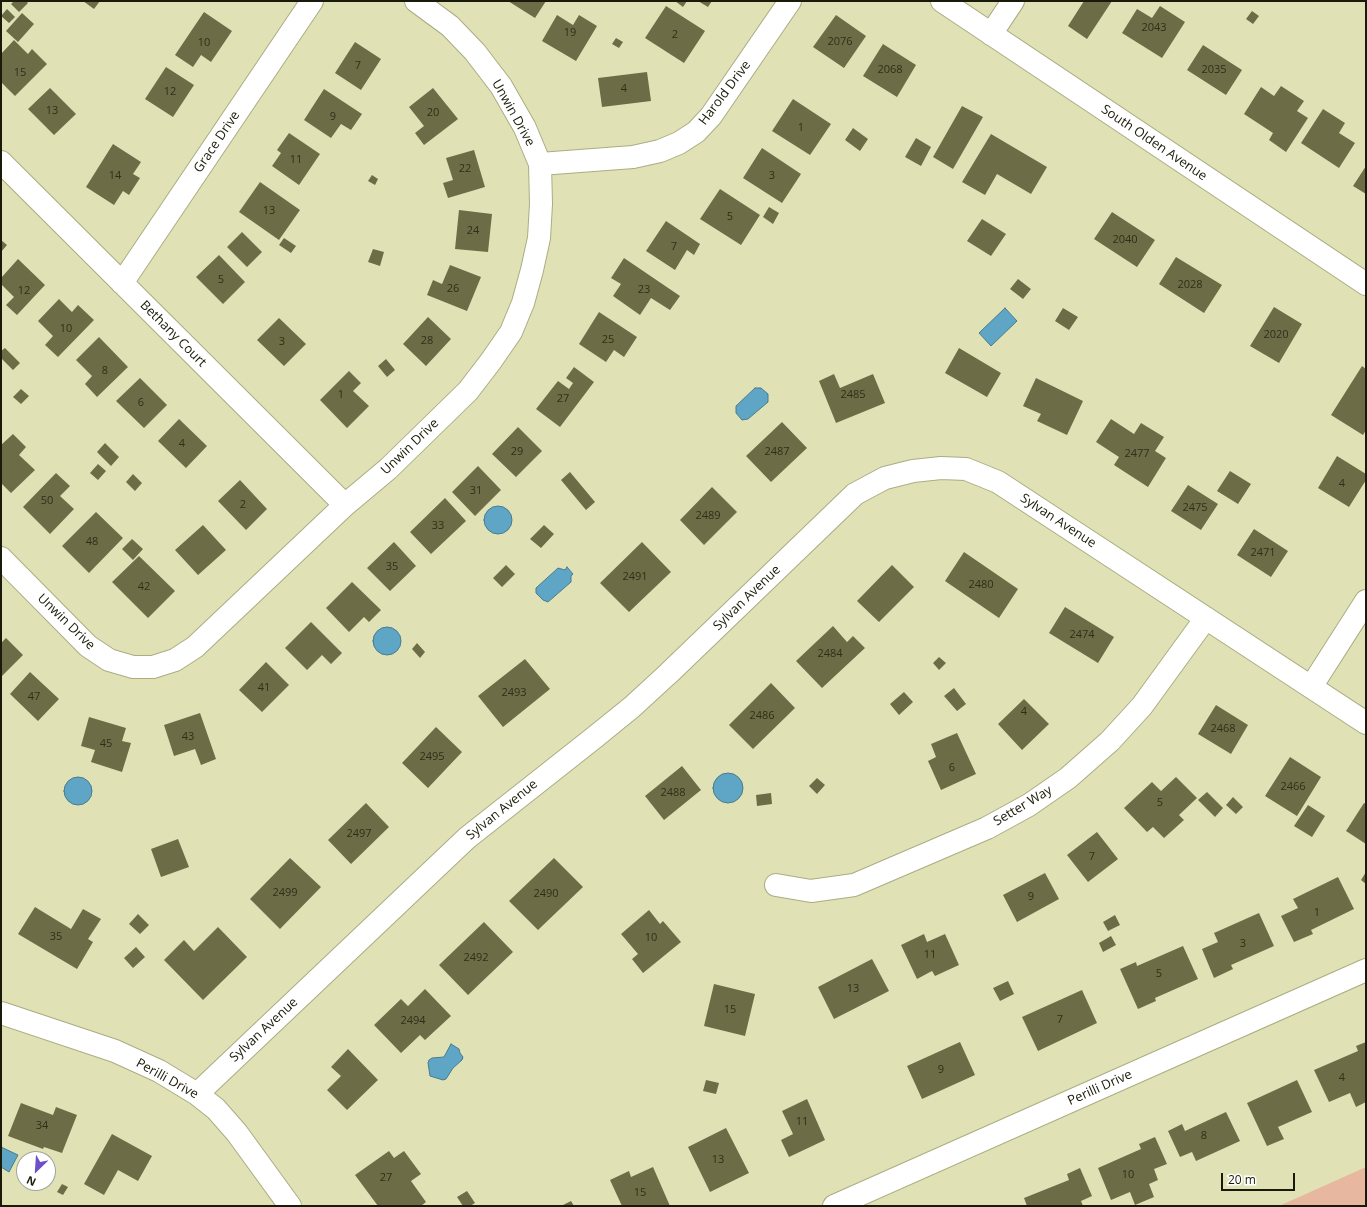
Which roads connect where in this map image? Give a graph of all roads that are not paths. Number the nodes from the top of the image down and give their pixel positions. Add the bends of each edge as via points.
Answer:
1 (312, 1) edge
2 (416, 1) edge
3 (790, 1) edge
4 (942, 1) edge
5 (1013, 1) edge
6 (991, 34) junction
7 (1, 162) edge
8 (540, 164) junction
9 (122, 283) junction
10 (1366, 284) edge
11 (345, 505) junction
12 (1, 558) edge
13 (1366, 601) edge
14 (1206, 618) junction
15 (1311, 687) junction
16 (1366, 723) edge
17 (776, 885) dead end
18 (1366, 970) edge
19 (1, 1013) edge
20 (197, 1094) junction
21 (290, 1206) edge
22 (834, 1206) edge

1 - 9 street, Grace Drive
2 - 8 street, Unwin Drive via 450,26 476,52 525,128
3 - 8 street, Harold Drive via 711,116 696,132 660,151 633,157
4 - 6 street, South Olden Avenue
5 - 6 street
6 - 10 street, South Olden Avenue
7 - 9 street, Bethany Court
8 - 11 street, Unwin Drive via 539,238 523,303 511,332 468,391 388,468
9 - 11 street, Bethany Court
11 - 12 street, Unwin Drive via 195,648 174,660 153,667 133,667 109,660 88,646
13 - 15 street
14 - 15 street, Sylvan Avenue
14 - 17 street, Setter Way via 1142,706 1110,742 1068,778 1029,805 987,828 854,885 811,891
14 - 20 street, Sylvan Avenue via 998,482 966,469 941,468 885,478 855,494 632,707 467,838
15 - 16 street, Sylvan Avenue
18 - 22 street, Perilli Drive
19 - 20 street, Perilli Drive via 114,1051 159,1071
20 - 21 street, Perilli Drive via 216,1109 237,1133

